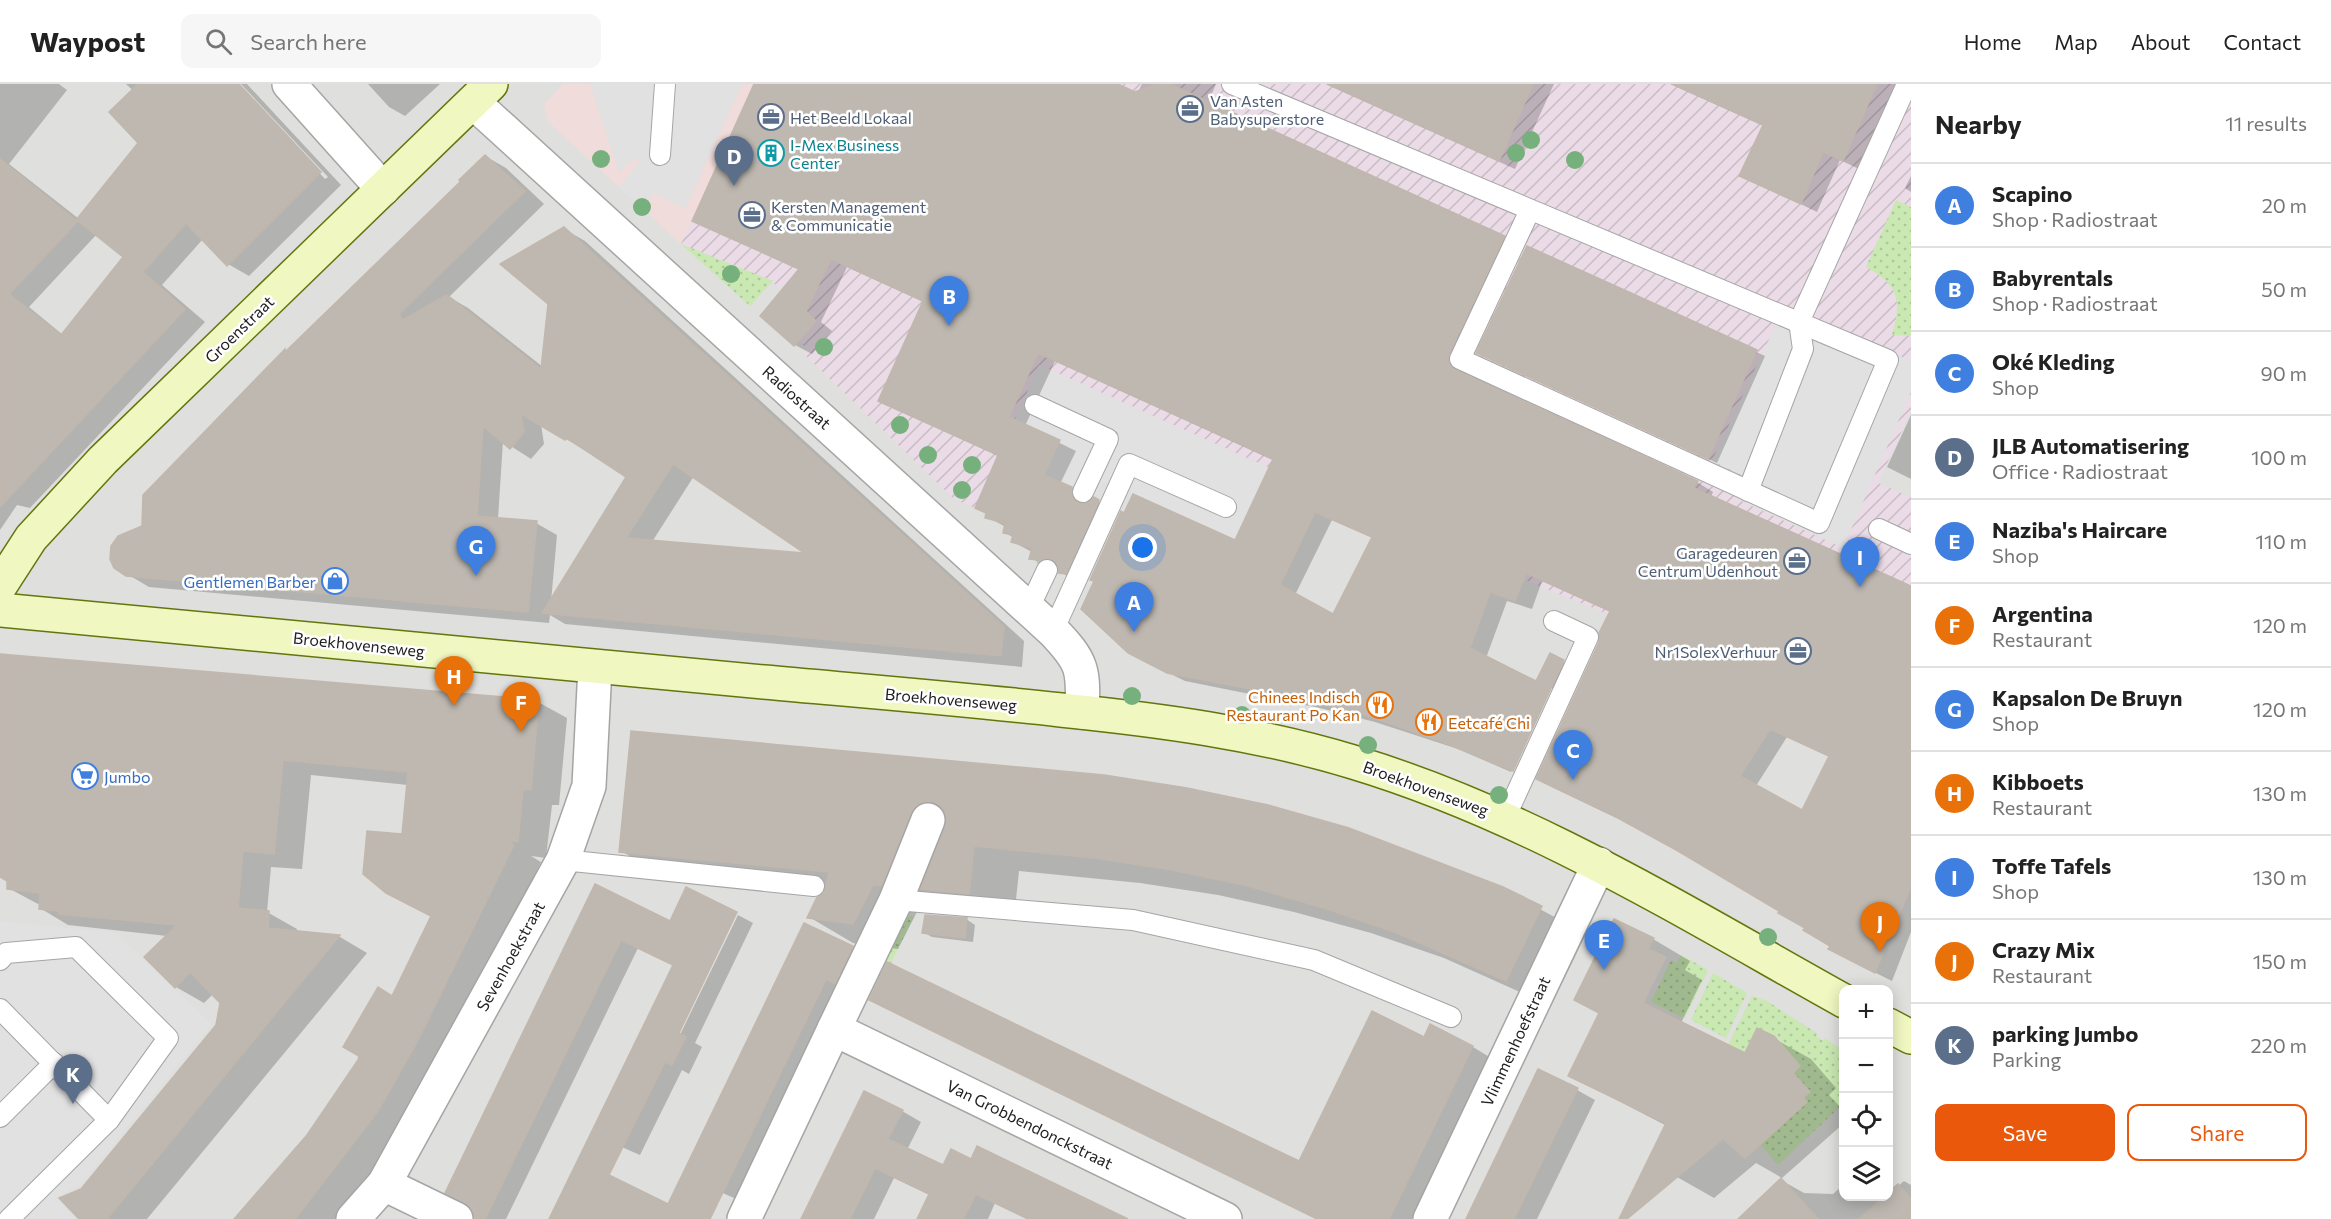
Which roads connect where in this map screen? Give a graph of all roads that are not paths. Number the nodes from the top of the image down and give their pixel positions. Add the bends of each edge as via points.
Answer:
1 (289, 84) edge
2 (665, 84) edge
3 (1232, 84) edge
4 (1907, 84) edge
5 (482, 93) edge
6 (660, 155) dead end
7 (383, 189) junction
8 (1530, 210) junction
9 (1799, 322) junction
10 (1035, 405) dead end
11 (1748, 491) junction
12 (1083, 492) dead end
13 (1226, 507) dead end
14 (1879, 529) dead end
15 (1911, 544) edge
16 (1047, 570) dead end
17 (0, 586) edge
18 (1029, 608) junction
19 (0, 610) edge
20 (1554, 621) dead end
21 (1053, 631) junction
22 (595, 667) junction
23 (1082, 712) junction
24 (1505, 818) junction
25 (928, 820) dead end
26 (563, 860) junction
27 (1599, 864) junction
28 (814, 886) dead end
29 (896, 900) junction
30 (0, 960) edge
31 (1839, 998) edge
32 (0, 1009) edge
33 (1451, 1017) dead end
34 (834, 1029) junction
35 (54, 1063) junction
36 (0, 1117) edge
37 (109, 1120) junction
38 (384, 1184) junction
39 (9, 1219) edge
40 (353, 1219) edge
41 (456, 1219) edge
42 (744, 1219) edge
43 (1225, 1219) edge
44 (1430, 1219) edge

1 - 7 street
2 - 6 lane
3 - 8 lane
4 - 9 lane
5 - 7 street, Groenstraat
5 - 18 street, Radiostraat via 643,258
7 - 17 street, Groenstraat via 103,460 31,538
8 - 9 lane
8 - 11 lane via 1460,359
9 - 11 lane via 1803,349
9 - 11 lane via 1888,360 1819,523
10 - 12 lane via 1108,439
13 - 21 lane via 1129,464
14 - 15 lane
16 - 18 lane
18 - 21 street, Radiostraat
19 - 22 street, Broekhovenseweg
20 - 24 lane via 1588,637
21 - 23 street, Radiostraat via 1082,670
22 - 23 street, Broekhovenseweg
22 - 26 street, Sevenhoekstraat via 589,786
23 - 24 street, Broekhovenseweg via 1190,725 1311,750 1429,787
24 - 27 street, Broekhovenseweg
25 - 29 street
26 - 28 lane
26 - 38 street, Sevenhoekstraat
27 - 31 street, Broekhovenseweg
27 - 44 street, Vlimmenhoefstraat
29 - 33 lane via 1133,920 1314,960
29 - 34 street
30 - 37 lane via 6,953 76,947 168,1038
32 - 35 lane
34 - 42 street
34 - 43 street, Van Grobbendonckstraat
35 - 36 lane
35 - 37 lane
37 - 39 lane
38 - 40 street, Sevenhoekstraat
38 - 41 street

